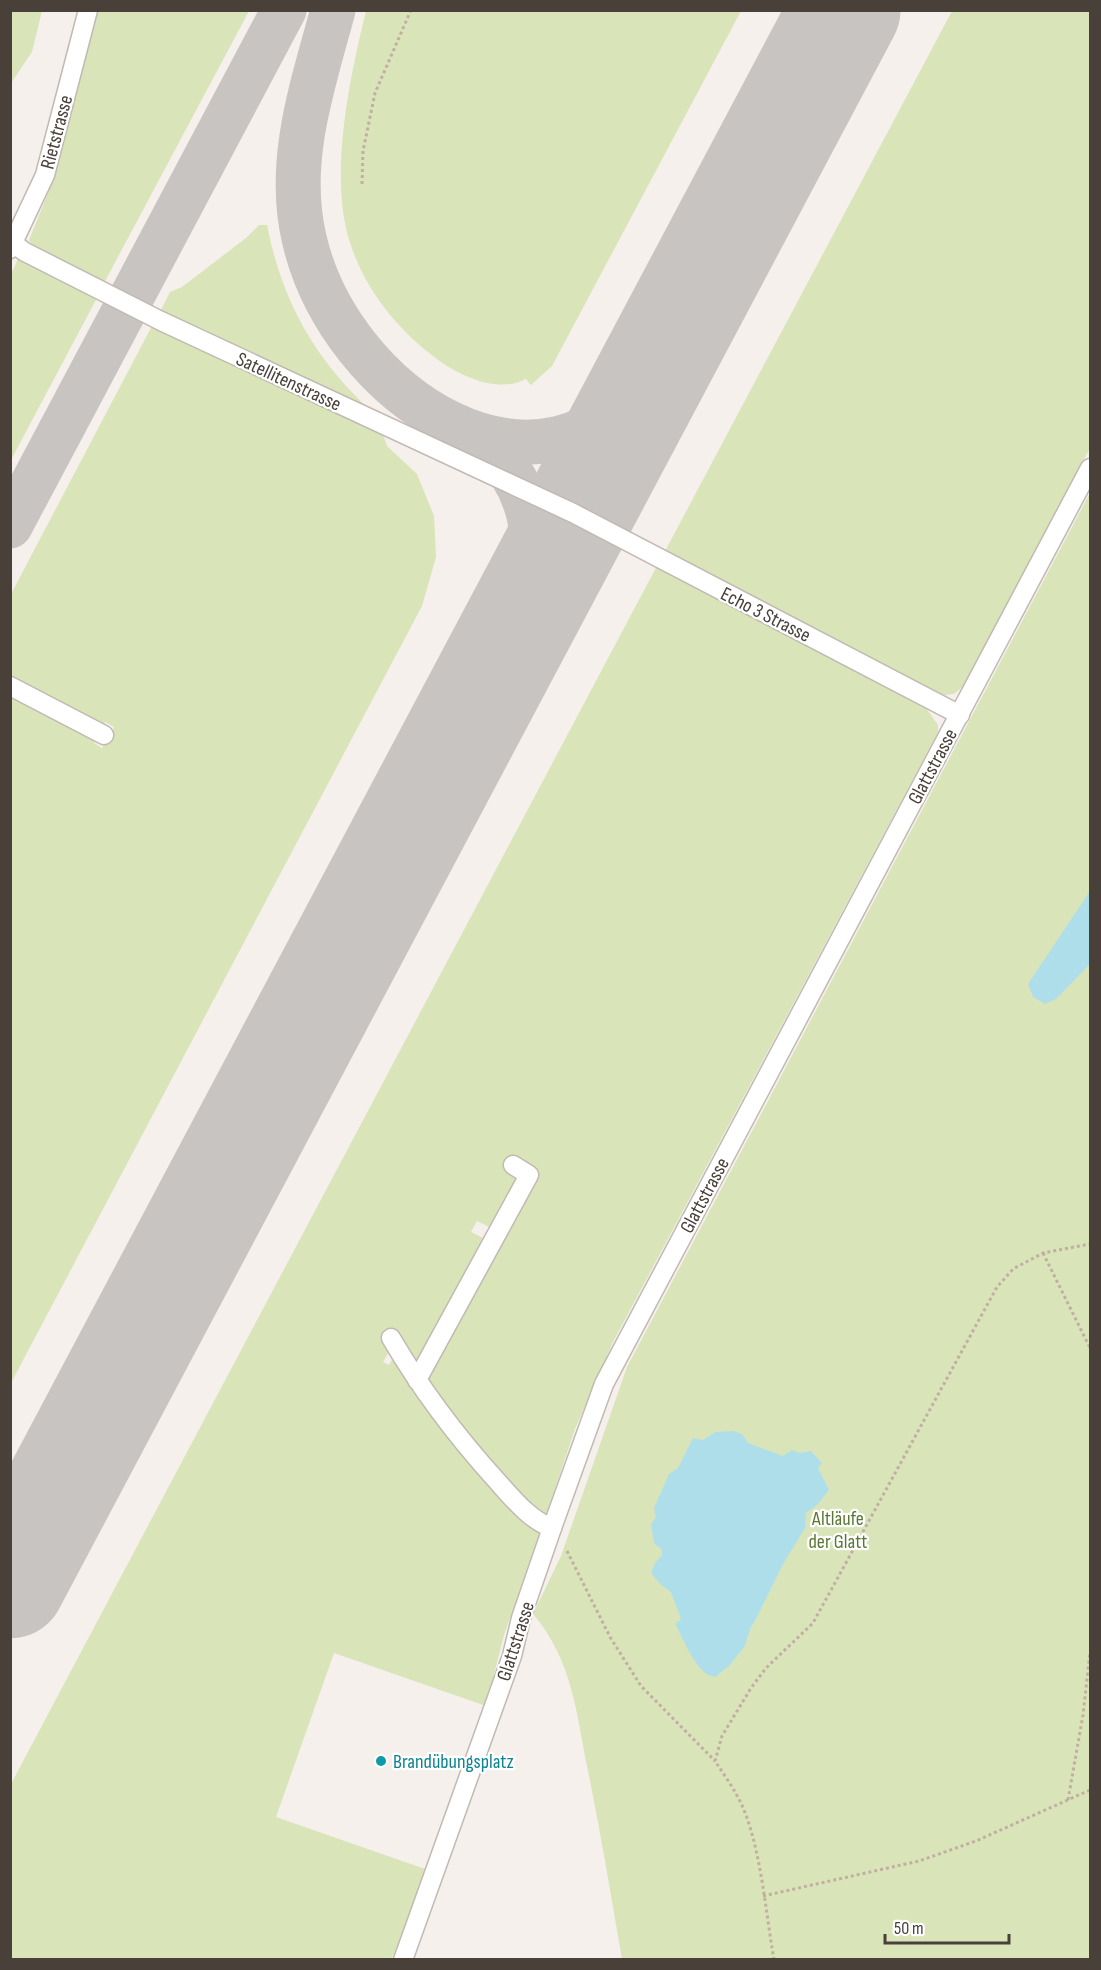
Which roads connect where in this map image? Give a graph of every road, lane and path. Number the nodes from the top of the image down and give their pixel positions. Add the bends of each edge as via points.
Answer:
1 (88, 10) edge
2 (411, 10) edge
3 (362, 184) dead end
4 (12, 244) edge
5 (1090, 468) edge
6 (573, 513) joint
7 (10, 686) edge
8 (960, 715) junction
9 (104, 735) dead end
10 (513, 1165) dead end
11 (1090, 1244) edge
12 (1043, 1253) junction
13 (392, 1348) dead end
14 (1090, 1348) edge
15 (417, 1380) junction
16 (552, 1528) junction
17 (567, 1551) dead end
18 (1090, 1652) edge
19 (716, 1761) junction
20 (1090, 1791) edge
21 (1068, 1800) junction
22 (763, 1896) junction
23 (403, 1959) edge
24 (774, 1959) edge

1 - 4 lane, Rietstrasse via 45,175
2 - 3 path via 375,93 363,151
4 - 6 lane, Satellitenstrasse via 161,321
5 - 8 lane, Glattstrasse
6 - 8 lane, Echo 3 Strasse
7 - 9 lane
8 - 16 lane, Glattstrasse via 613,1368 593,1412
10 - 15 lane via 530,1175 486,1236
11 - 12 path
12 - 14 path
12 - 19 path via 1013,1269 997,1287 813,1623 751,1688 722,1736
13 - 15 lane
15 - 16 lane via 504,1489 533,1518
16 - 23 lane, Glattstrasse via 512,1656
17 - 19 path via 610,1637 641,1686
18 - 21 path
19 - 22 path via 747,1816
20 - 21 path
21 - 22 path via 976,1841 919,1861
22 - 24 path

